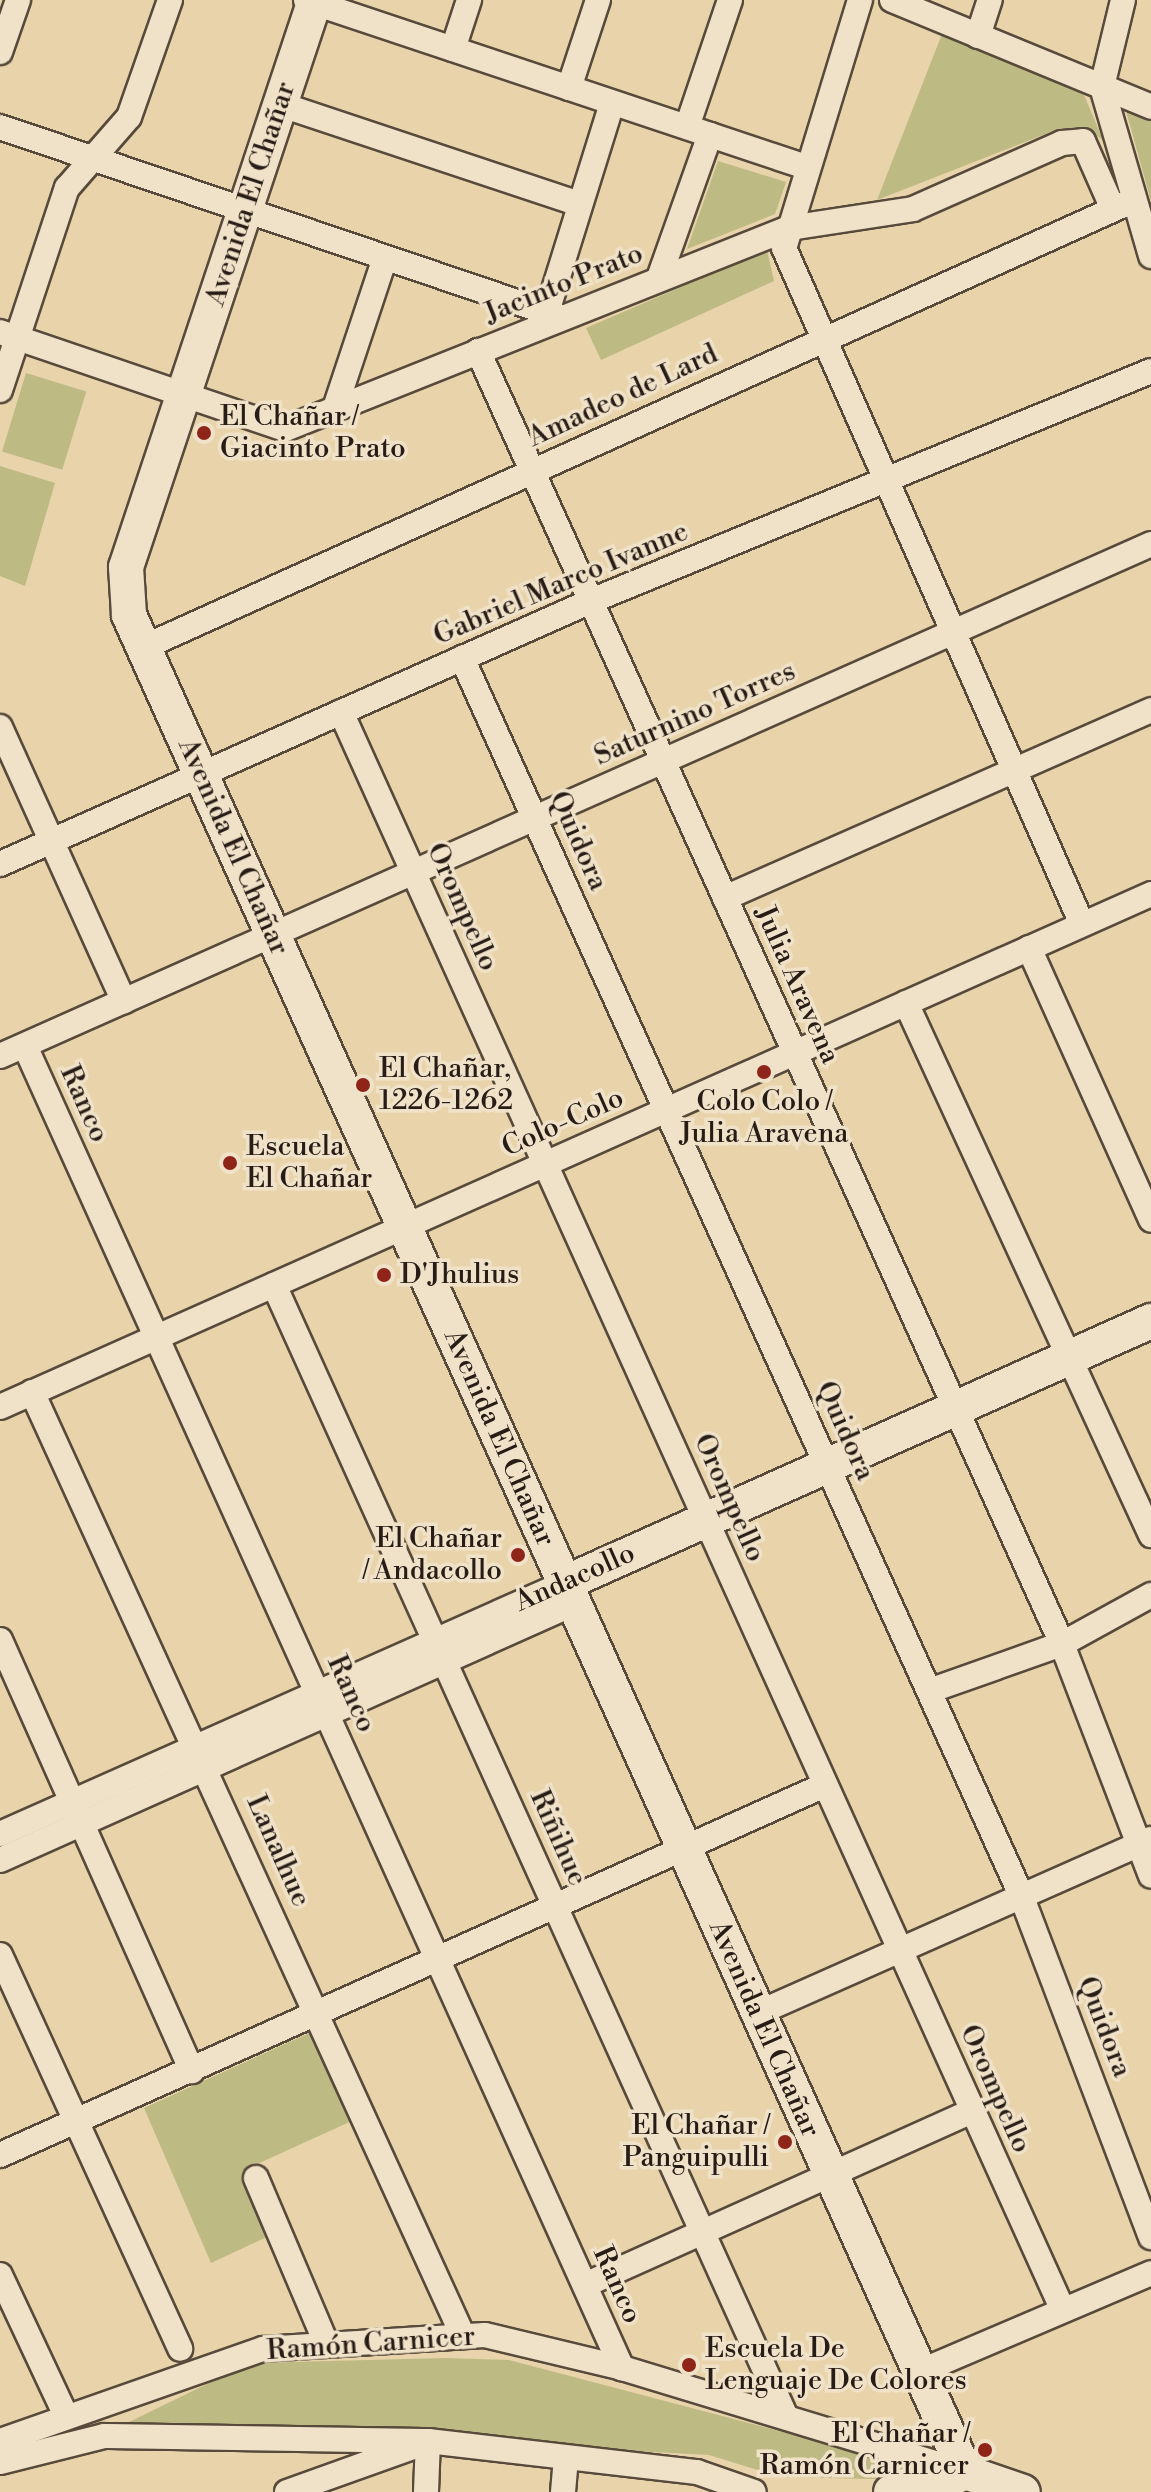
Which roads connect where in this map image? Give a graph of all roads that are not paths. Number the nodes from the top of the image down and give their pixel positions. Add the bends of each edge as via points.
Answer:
1 (18, 0) edge
2 (170, 0) edge
3 (469, 0) edge
4 (598, 0) edge
5 (730, 0) edge
6 (860, 0) edge
7 (892, 0) edge
8 (990, 0) edge
9 (1123, 0) edge
10 (312, 1) edge
11 (978, 36) junction
12 (453, 49) junction
13 (0, 52) edge
14 (1102, 87) junction
15 (569, 88) junction
16 (612, 103) junction
17 (279, 104) junction
18 (1151, 107) edge
19 (0, 127) edge
20 (687, 127) junction
21 (710, 135) junction
22 (91, 157) junction
23 (806, 167) junction
24 (580, 204) junction
25 (1122, 205) junction
26 (245, 212) junction
27 (789, 228) junction
28 (1151, 256) edge
29 (385, 258) junction
30 (659, 278) junction
31 (554, 314) junction
32 (9, 335) edge
33 (824, 338) junction
34 (478, 351) junction
35 (1151, 371) edge
36 (0, 390) edge
37 (185, 398) junction
38 (335, 408) junction
39 (532, 471) junction
40 (889, 481) junction
41 (1151, 544) edge
42 (591, 601) junction
43 (955, 631) junction
44 (142, 648) junction
45 (462, 658) junction
46 (1151, 710) edge
47 (341, 712) junction
48 (0, 727) edge
49 (663, 761) junction
50 (1016, 769) junction
51 (200, 775) junction
52 (535, 818) junction
53 (52, 841) junction
54 (0, 864) edge
55 (413, 872) junction
56 (1150, 895) edge
57 (725, 898) junction
58 (1082, 924) junction
59 (272, 935) junction
60 (1029, 948) junction
61 (124, 1001) junction
62 (906, 1003) junction
63 (25, 1046) junction
64 (795, 1052) junction
65 (0, 1056) edge
66 (666, 1110) junction
67 (544, 1164) junction
68 (1151, 1220) edge
69 (404, 1227) junction
70 (274, 1285) junction
71 (1151, 1321) edge
72 (156, 1337) junction
73 (1151, 1347) edge
74 (1074, 1368) junction
75 (32, 1392) junction
76 (0, 1407) edge
77 (960, 1419) junction
78 (832, 1476) junction
79 (710, 1530) junction
80 (1151, 1535) edge
81 (569, 1594) junction
82 (1151, 1595) edge
83 (0, 1640) edge
84 (1062, 1644) junction
85 (440, 1651) junction
86 (929, 1691) junction
87 (322, 1703) junction
88 (203, 1756) junction
89 (825, 1785) junction
90 (76, 1813) junction
91 (0, 1834) edge
92 (1144, 1841) edge
93 (683, 1849) junction
94 (0, 1860) edge
95 (1151, 1876) edge
96 (1021, 1895) junction
97 (555, 1906) junction
98 (900, 1950) junction
99 (0, 1955) edge
100 (438, 1960) junction
101 (758, 2013) junction
102 (318, 2014) junction
103 (192, 2071) junction
104 (973, 2111) junction
105 (77, 2122) junction
106 (0, 2155) edge
107 (830, 2174) junction
108 (256, 2178) dead end
109 (1140, 2189) edge
110 (702, 2232) junction
111 (1151, 2237) edge
112 (1151, 2273) edge
113 (0, 2275) edge
114 (585, 2285) junction
115 (1062, 2308) junction
116 (463, 2336) junction
117 (327, 2345) junction
118 (180, 2349) dead end
119 (622, 2368) junction
120 (919, 2372) junction
121 (66, 2416) junction
122 (786, 2417) junction
123 (0, 2441) edge
124 (428, 2441) junction
125 (566, 2460) junction
126 (0, 2462) edge
127 (965, 2472) junction
128 (696, 2482) edge
129 (287, 2492) edge
130 (426, 2492) edge
131 (563, 2492) edge
132 (754, 2492) edge
133 (891, 2492) edge
134 (1023, 2492) edge

1 - 13 street
2 - 22 street via 129,117
3 - 12 street
4 - 15 street
5 - 20 street
6 - 23 street
7 - 11 street
8 - 11 street
9 - 14 street
10 - 12 street
10 - 17 street, Avenida El Chañar
11 - 14 street
12 - 15 street
14 - 18 street
14 - 25 street
15 - 16 street
16 - 20 street
16 - 24 street
17 - 24 street
17 - 26 street, Avenida El Chañar
19 - 22 street
20 - 21 street
21 - 23 street
21 - 30 street
22 - 26 street
22 - 32 street via 67,188
23 - 27 street
24 - 31 street
25 - 27 street, Jacinto Prato via 1083,141 913,209
25 - 28 street
25 - 33 street, Amadeo de Lard
26 - 29 street
26 - 37 street, Avenida El Chañar
27 - 30 street, Jacinto Prato
27 - 33 street via 784,248
29 - 31 street
29 - 38 street
30 - 31 street, Jacinto Prato
31 - 34 street, Jacinto Prato
32 - 36 street
32 - 37 street, Jacinto Prato
33 - 39 street, Amadeo de Lard
33 - 40 street
34 - 38 street, Jacinto Prato
34 - 39 street, Julia Aravena
35 - 40 street, Gabriel Marco Ivanne
37 - 38 street, Jacinto Prato via 285,429
37 - 44 street, Avenida El Chañar via 126,567 127,606
39 - 42 street, Julia Aravena
39 - 44 street, Amadeo de Lard
40 - 42 street, Gabriel Marco Ivanne
40 - 43 street
41 - 43 street, Saturnino Torres
42 - 45 street, Gabriel Marco Ivanne
42 - 49 street, Julia Aravena
43 - 49 street, Saturnino Torres
43 - 50 street
44 - 51 street, Avenida El Chañar
45 - 47 street, Gabriel Marco Ivanne
45 - 52 street, Quidora
46 - 50 street
47 - 51 street, Gabriel Marco Ivanne
47 - 55 street, Orompello
48 - 53 street
49 - 52 street, Saturnino Torres
49 - 57 street, Julia Aravena
50 - 57 street
50 - 58 street
51 - 53 street, Gabriel Marco Ivanne
51 - 59 street, Avenida El Chañar
52 - 55 street, Saturnino Torres
52 - 66 street, Quidora
53 - 54 street, Gabriel Marco Ivanne
53 - 61 street
55 - 59 street, Saturnino Torres
55 - 67 street, Orompello
56 - 58 street, Colo-Colo
57 - 64 street, Julia Aravena
58 - 60 street, Colo-Colo
59 - 61 street, Saturnino Torres
59 - 69 street, Avenida El Chañar
60 - 62 street, Colo-Colo
60 - 68 street
61 - 63 street, Saturnino Torres
62 - 64 street, Colo-Colo
62 - 74 street
63 - 65 street, Saturnino Torres
63 - 72 street, Ranco
64 - 66 street, Colo-Colo
64 - 77 street, Julia Aravena
66 - 67 street, Colo-Colo
66 - 78 street, Quidora
67 - 69 street, Colo-Colo
67 - 79 street, Orompello
69 - 70 street, Colo-Colo
69 - 81 street, Avenida El Chañar
70 - 72 street, Colo-Colo
70 - 85 street, Riñihue
71 - 74 street, Andacollo
72 - 75 street, Colo-Colo
72 - 87 street, Ranco
73 - 74 street, Andacollo
74 - 77 street, Andacollo
74 - 80 street
75 - 76 street, Colo-Colo
75 - 88 street, Lanalhue
77 - 78 street, Andacollo
77 - 84 street, Julia Aravena
78 - 79 street, Andacollo
78 - 86 street, Quidora
79 - 81 street, Andacollo
79 - 89 street, Orompello
81 - 85 street, Andacollo
81 - 93 street, Avenida El Chañar
82 - 84 street
83 - 90 street
84 - 86 street
84 - 92 street, Julia Aravena
85 - 87 street, Andacollo
85 - 97 street, Riñihue
86 - 96 street, Quidora
87 - 88 street, Andacollo
87 - 100 street, Ranco
88 - 90 street, Andacollo
88 - 102 street, Lanalhue
89 - 93 street
89 - 98 street, Orompello
90 - 91 street, Andacollo
90 - 94 street, Andacollo
90 - 103 street
92 - 95 street, Julia Aravena
92 - 96 street
93 - 97 street
93 - 101 street, Avenida El Chañar
96 - 98 street
96 - 109 street, Quidora
97 - 100 street
97 - 110 street, Riñihue
98 - 101 street
98 - 104 street, Orompello
99 - 105 street
100 - 102 street
100 - 114 street, Ranco
101 - 107 street, Avenida El Chañar
102 - 103 street
102 - 116 street, Lanalhue
103 - 105 street
104 - 107 street
104 - 115 street, Orompello
105 - 106 street
105 - 118 street
107 - 110 street
107 - 120 street, Avenida El Chañar
108 - 117 street
109 - 111 street, Quidora
110 - 114 street
110 - 122 street, Riñihue
112 - 115 street
113 - 121 street
114 - 119 street, Ranco
115 - 120 street
116 - 117 street, Ramón Carnicer
116 - 119 street, Ramón Carnicer
117 - 121 street, Ramón Carnicer via 263,2349
119 - 122 street, Ramón Carnicer
120 - 127 street, Avenida El Chañar
121 - 123 street, Ramón Carnicer
122 - 127 street, Ramón Carnicer
124 - 125 street
124 - 126 street via 104,2436
124 - 129 street
124 - 130 street
125 - 128 street
125 - 131 street
127 - 133 street via 929,2489
127 - 134 street, Ramón Carnicer
128 - 132 street

